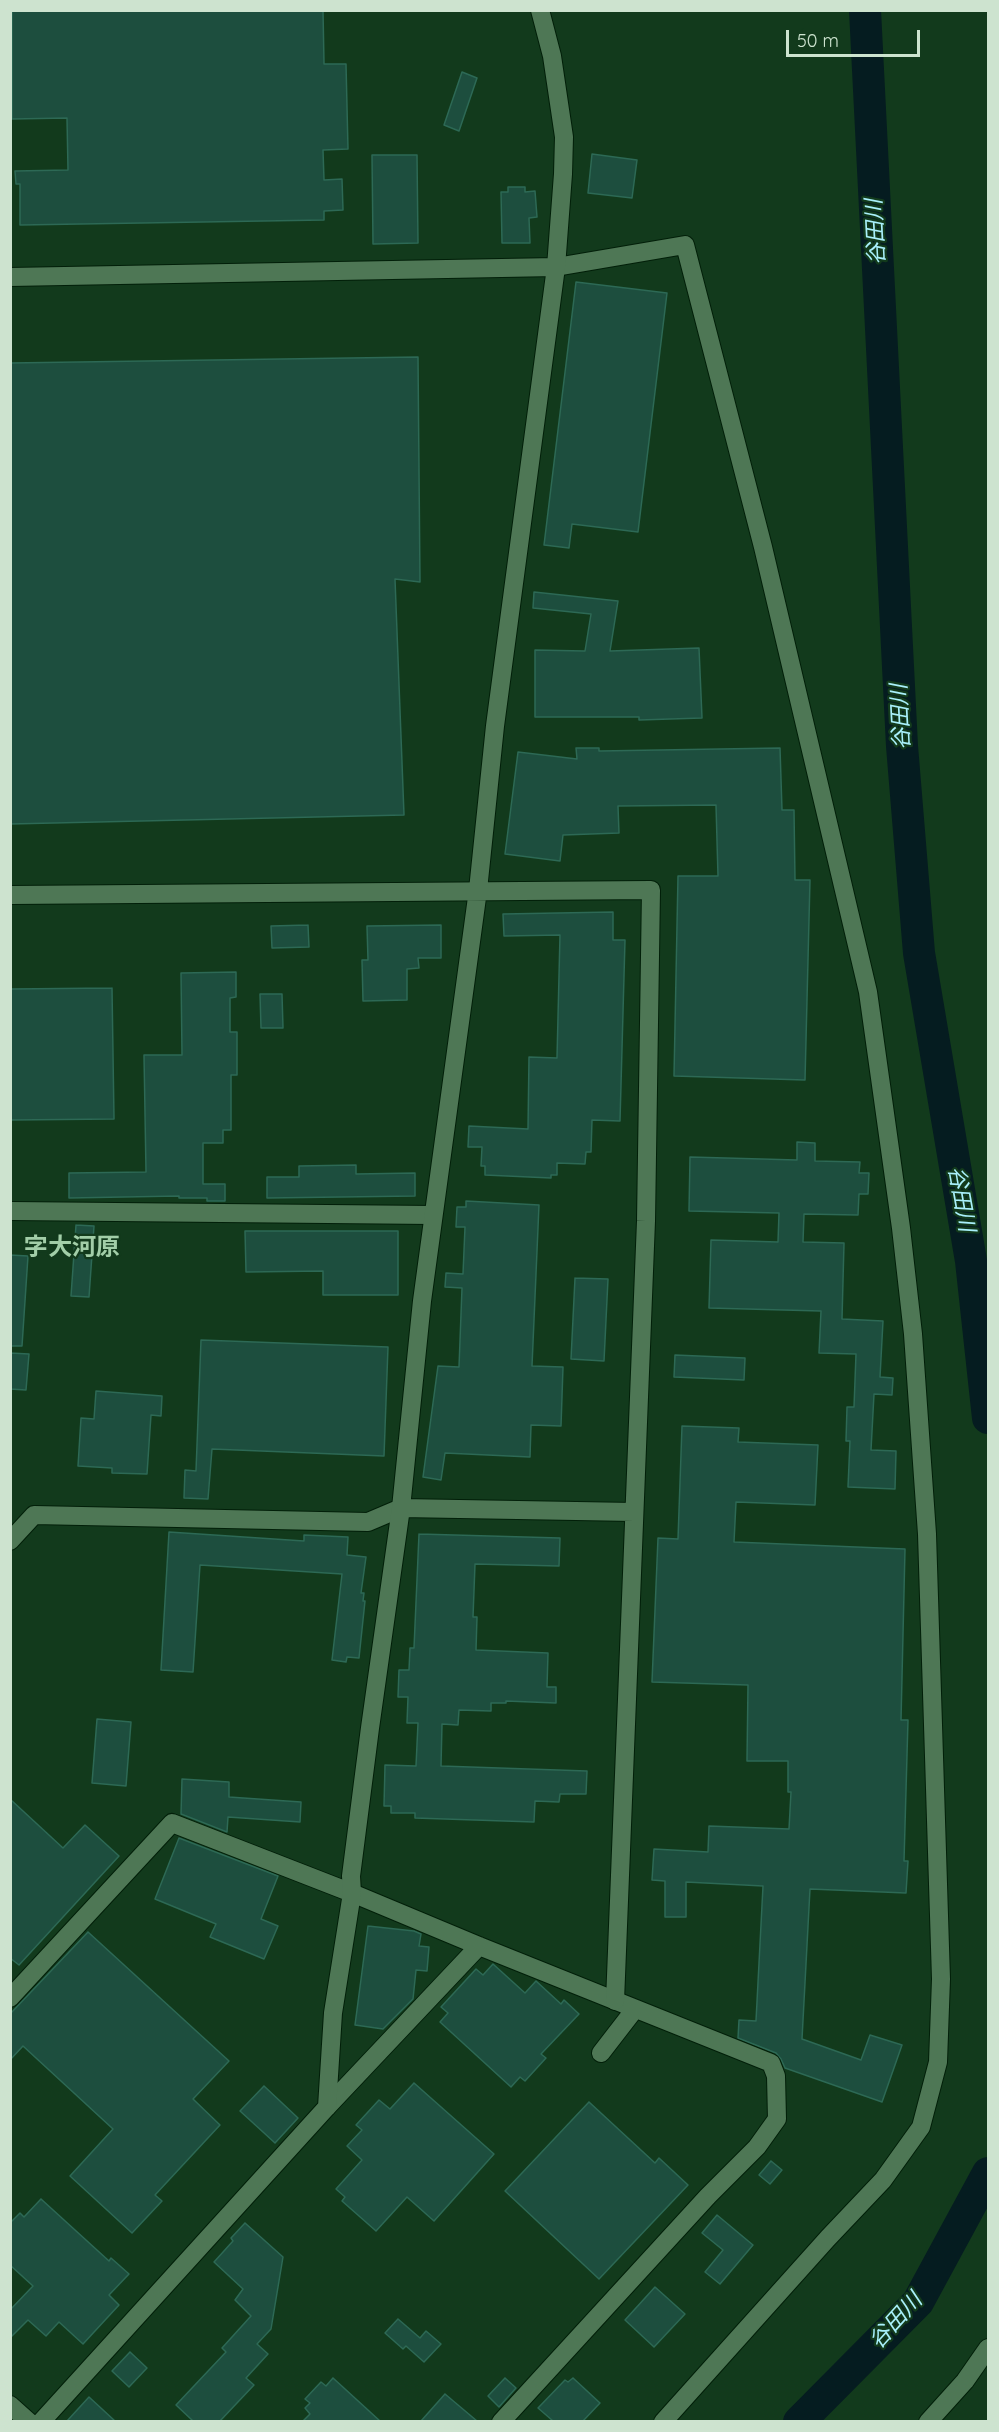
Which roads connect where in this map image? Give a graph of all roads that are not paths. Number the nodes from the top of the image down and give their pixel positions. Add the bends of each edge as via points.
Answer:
1 (540, 10) edge
2 (556, 267) junction
3 (10, 277) edge
4 (478, 890) junction
5 (10, 895) edge
6 (10, 1211) edge
7 (433, 1215) junction
8 (401, 1508) junction
9 (634, 1512) junction
10 (10, 1541) edge
11 (352, 1893) junction
12 (479, 1946) junction
13 (10, 1998) edge
14 (615, 2001) junction
15 (635, 2009) junction
16 (601, 2053) dead end
17 (327, 2107) junction
18 (988, 2348) edge
19 (10, 2405) edge
20 (29, 2421) edge
21 (41, 2421) edge
22 (501, 2421) edge
23 (663, 2421) edge
24 (928, 2421) edge

1 - 2 street via 552,56 564,137
2 - 3 street
2 - 4 street via 495,726
2 - 23 street via 685,245 763,547 868,992 913,1334 927,1534 941,1979 938,2062 921,2127 884,2180
4 - 5 street
4 - 7 street
4 - 9 street via 651,890 646,1221
6 - 7 street
7 - 8 street
8 - 9 street
8 - 10 street via 368,1522 34,1515
8 - 11 street via 368,1739
9 - 14 street
11 - 12 street
11 - 13 street via 172,1823
11 - 17 street via 333,2013
12 - 14 street
12 - 17 street
14 - 15 street
15 - 16 street
15 - 22 street via 771,2063 776,2076 777,2119 758,2146
17 - 21 street
18 - 24 street via 965,2381
19 - 20 street

